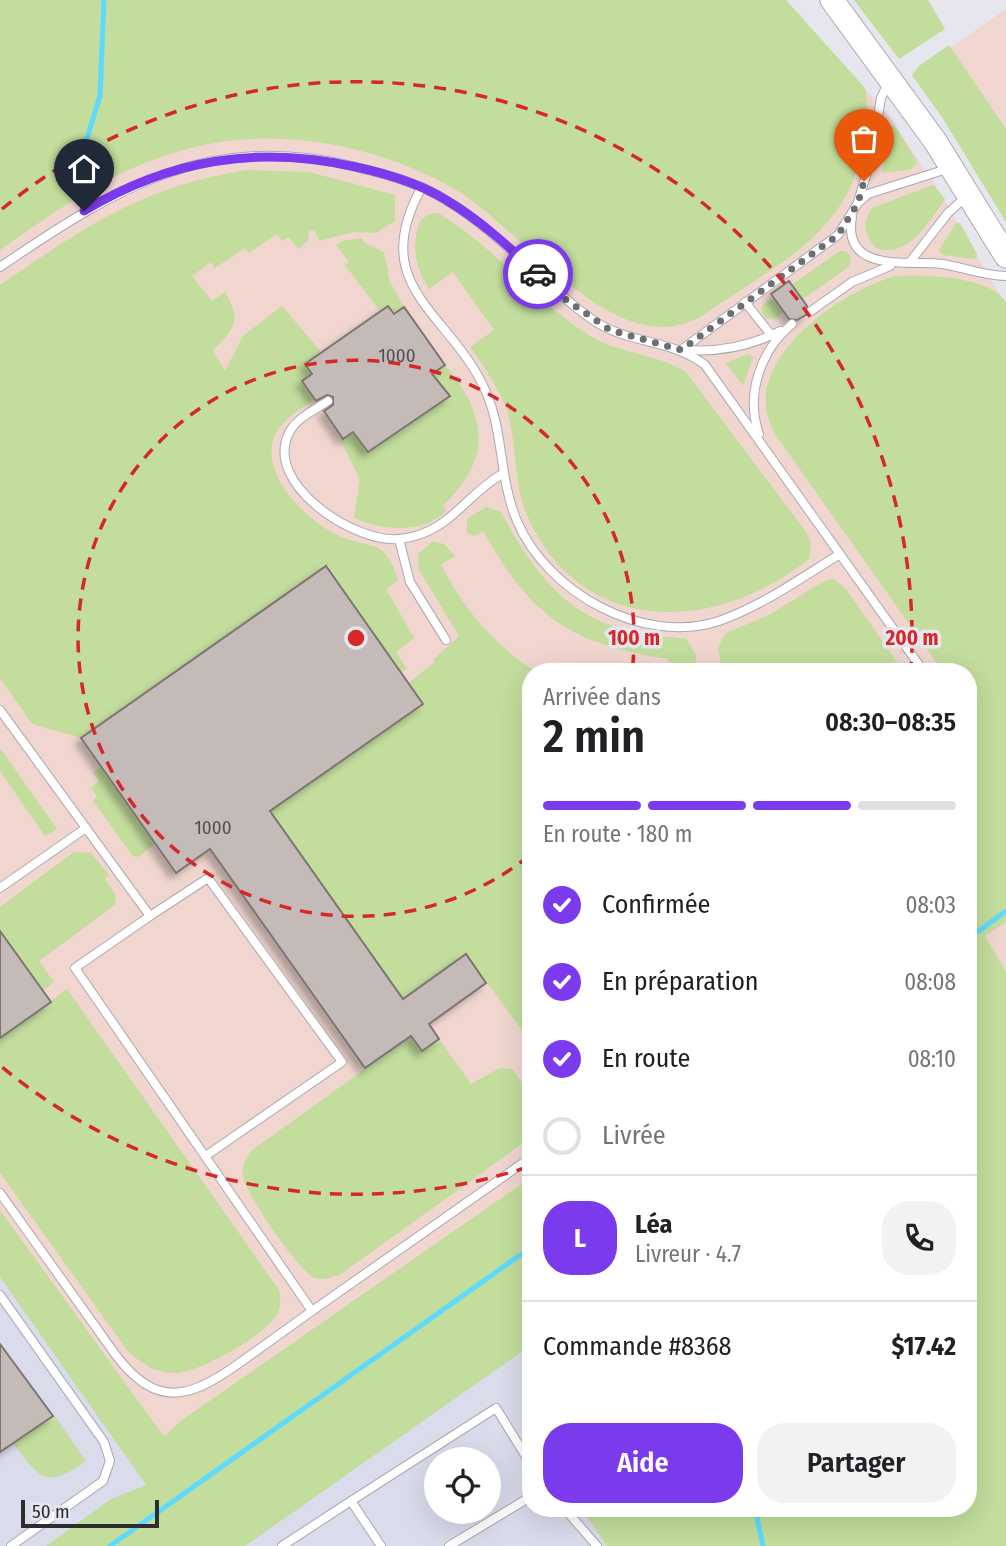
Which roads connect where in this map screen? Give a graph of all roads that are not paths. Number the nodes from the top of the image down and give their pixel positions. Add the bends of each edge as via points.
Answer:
1 (832, 0) edge
2 (891, 79) junction
3 (953, 167) junction
4 (422, 187) junction
5 (969, 194) junction
6 (858, 203) junction
7 (1006, 256) edge
8 (912, 262) junction
9 (0, 267) edge
10 (1006, 276) edge
11 (745, 302) junction
12 (811, 311) dead end
13 (772, 335) junction
14 (681, 350) junction
15 (328, 401) dead end
16 (762, 443) junction
17 (502, 474) junction
18 (399, 539) junction
19 (839, 554) junction
20 (446, 639) dead end
21 (918, 663) edge
22 (0, 710) edge
23 (86, 828) junction
24 (0, 888) edge
25 (150, 916) junction
26 (207, 1155) junction
27 (522, 1164) edge
28 (0, 1193) edge
29 (0, 1295) edge
30 (312, 1311) junction
31 (522, 1450) edge
32 (351, 1501) junction
33 (522, 1502) edge
34 (572, 1517) edge
35 (11, 1546) edge
36 (282, 1546) edge
37 (381, 1546) edge
38 (449, 1546) edge
39 (597, 1546) edge

1 - 2 street
2 - 3 street
2 - 6 lane via 881,98
3 - 5 street
3 - 6 lane via 889,185
4 - 9 lane via 383,173 309,158 237,156 129,187
4 - 14 lane via 476,219 595,321 625,335
4 - 17 lane via 405,224 404,260 416,291 486,391
5 - 7 street
5 - 8 lane via 948,213
6 - 8 lane via 851,227 859,248 878,262
6 - 11 lane via 838,235
8 - 10 lane
8 - 12 lane via 866,274
11 - 13 lane
11 - 14 lane
13 - 14 lane via 718,351
13 - 16 lane via 792,324 770,346 759,371 754,414
14 - 16 lane via 705,365
15 - 18 lane via 290,431 285,454 290,472 309,497 342,525 361,534
16 - 19 lane
17 - 18 lane via 445,523 429,533
17 - 19 lane via 518,524 535,550 568,587 617,615 675,625 716,622 777,593
18 - 20 lane via 410,582
19 - 21 lane
22 - 23 lane
23 - 24 lane
23 - 25 lane
25 - 26 lane via 75,968
25 - 26 lane via 208,878 342,1062
26 - 30 lane
27 - 30 lane
28 - 30 lane via 122,1364 143,1384 179,1392 209,1385
29 - 35 lane via 104,1442 110,1461 103,1481
31 - 32 lane via 496,1408
32 - 36 lane
32 - 37 lane
33 - 38 lane
34 - 39 lane

